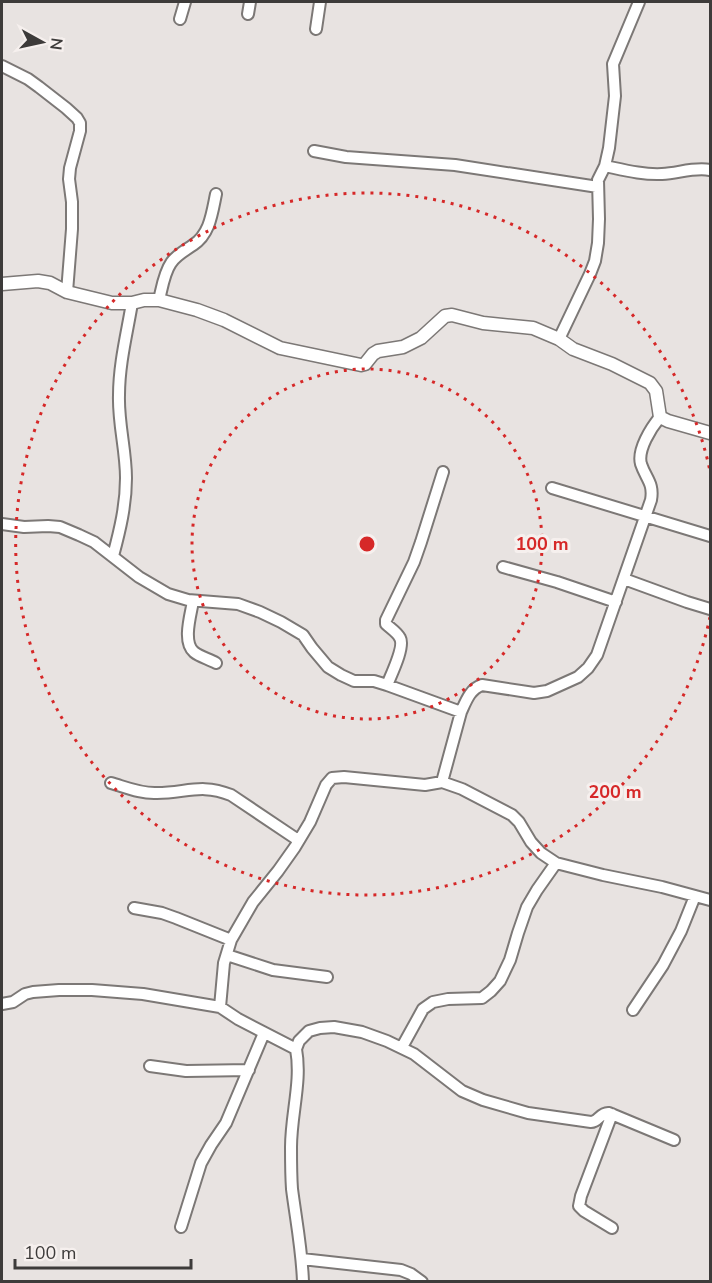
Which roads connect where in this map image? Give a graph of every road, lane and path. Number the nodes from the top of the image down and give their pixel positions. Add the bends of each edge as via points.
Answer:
1 (185, 2) edge
2 (250, 2) edge
3 (320, 2) edge
4 (639, 2) edge
5 (248, 14) dead end
6 (180, 19) dead end
7 (316, 29) dead end
8 (2, 66) edge
9 (314, 151) dead end
10 (605, 166) junction
11 (711, 170) edge
12 (598, 187) junction
13 (216, 194) dead end
14 (2, 284) edge
15 (67, 292) junction
16 (159, 300) junction
17 (132, 303) junction
18 (559, 339) junction
19 (660, 417) junction
20 (711, 433) edge
21 (443, 472) dead end
22 (552, 488) dead end
23 (646, 516) junction
24 (2, 524) edge
25 (711, 536) edge
26 (113, 556) junction
27 (503, 567) dead end
28 (624, 579) junction
29 (193, 601) junction
30 (616, 602) junction
31 (711, 609) edge
32 (216, 663) dead end
33 (387, 685) junction
34 (461, 711) junction
35 (442, 782) junction
36 (111, 783) dead end
37 (298, 840) junction
38 (556, 863) junction
39 (695, 896) junction
40 (711, 900) edge
41 (134, 908) dead end
42 (231, 940) junction
43 (227, 955) junction
44 (327, 977) dead end
45 (2, 1004) edge
46 (220, 1007) junction
47 (633, 1010) dead end
48 (264, 1033) junction
49 (402, 1047) junction
50 (296, 1049) junction
51 (150, 1066) dead end
52 (249, 1070) junction
53 (612, 1114) junction
54 (674, 1140) dead end
55 (181, 1227) dead end
56 (612, 1228) dead end
57 (302, 1258) junction
58 (303, 1281) edge
59 (422, 1281) edge

1 - 6 street
2 - 5 street
3 - 7 street
4 - 10 street via 613,64 615,96
8 - 15 street via 39,87 80,123 69,179 72,229
9 - 12 street via 455,165
10 - 11 street via 646,174
10 - 12 street
12 - 18 street via 595,261
13 - 16 street via 204,236 171,263
14 - 15 street via 38,281
15 - 17 street via 112,303
16 - 17 street
16 - 18 street via 224,320 280,348 353,365 365,364 378,351 411,344 452,315 532,328
17 - 26 street via 119,394 125,502
18 - 19 street via 650,383 657,391
19 - 20 street
19 - 23 street via 641,454 640,462 652,492
21 - 33 street via 414,562 386,620 401,640
22 - 23 street
23 - 25 street
23 - 28 street
24 - 26 street via 60,528 94,542
26 - 29 street via 153,586
27 - 30 street
28 - 30 street
28 - 31 street
29 - 32 street via 189,646
29 - 33 street via 238,604 260,612 303,635 328,667 341,675 354,681
30 - 34 street via 597,655 578,677 534,693 482,685 471,693
33 - 34 street
34 - 35 street
35 - 37 street via 425,785 332,778
35 - 38 street via 512,815 541,853
36 - 37 street via 157,794 195,789 222,791
37 - 42 street
38 - 39 street
38 - 49 street via 527,907 500,981 482,998 433,1002 423,1009
39 - 40 street
39 - 47 street via 676,939
41 - 42 street via 162,913
42 - 43 street
43 - 44 street via 273,970
43 - 46 street
45 - 46 street via 33,992 92,990
46 - 48 street
48 - 50 street
48 - 52 street
49 - 50 street via 362,1032 334,1027 309,1031
49 - 53 street via 462,1091 483,1100 528,1113 591,1122 605,1112
50 - 57 street via 292,1185
51 - 52 street via 186,1071
52 - 55 street via 226,1123 201,1163
53 - 54 street
53 - 56 street via 579,1206
57 - 58 street
57 - 59 street via 401,1270

